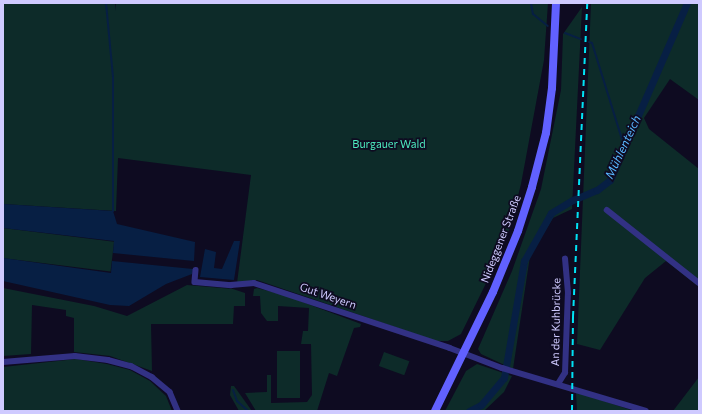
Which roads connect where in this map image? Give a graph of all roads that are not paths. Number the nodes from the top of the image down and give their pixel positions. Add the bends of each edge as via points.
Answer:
1 (556, 3) edge
2 (606, 210) dead end
3 (565, 259) dead end
4 (196, 270) dead end
5 (699, 283) edge
6 (463, 353) junction
7 (3, 362) edge
8 (558, 384) junction
9 (178, 411) edge
10 (435, 411) edge
11 (646, 411) edge

1 - 6 main road, Nideggener Straße via 556,39 546,133 532,187 512,249
2 - 5 street
3 - 8 street, An der Kuhbrücke via 568,293 565,373
4 - 6 street, Gut Weyern via 195,282 231,286 254,283
6 - 8 street, An der Kuhbrücke via 514,372
6 - 10 main road, Nideggener Straße
7 - 9 street via 75,356 131,366 152,377 170,392
8 - 11 street, An der Kuhbrücke

